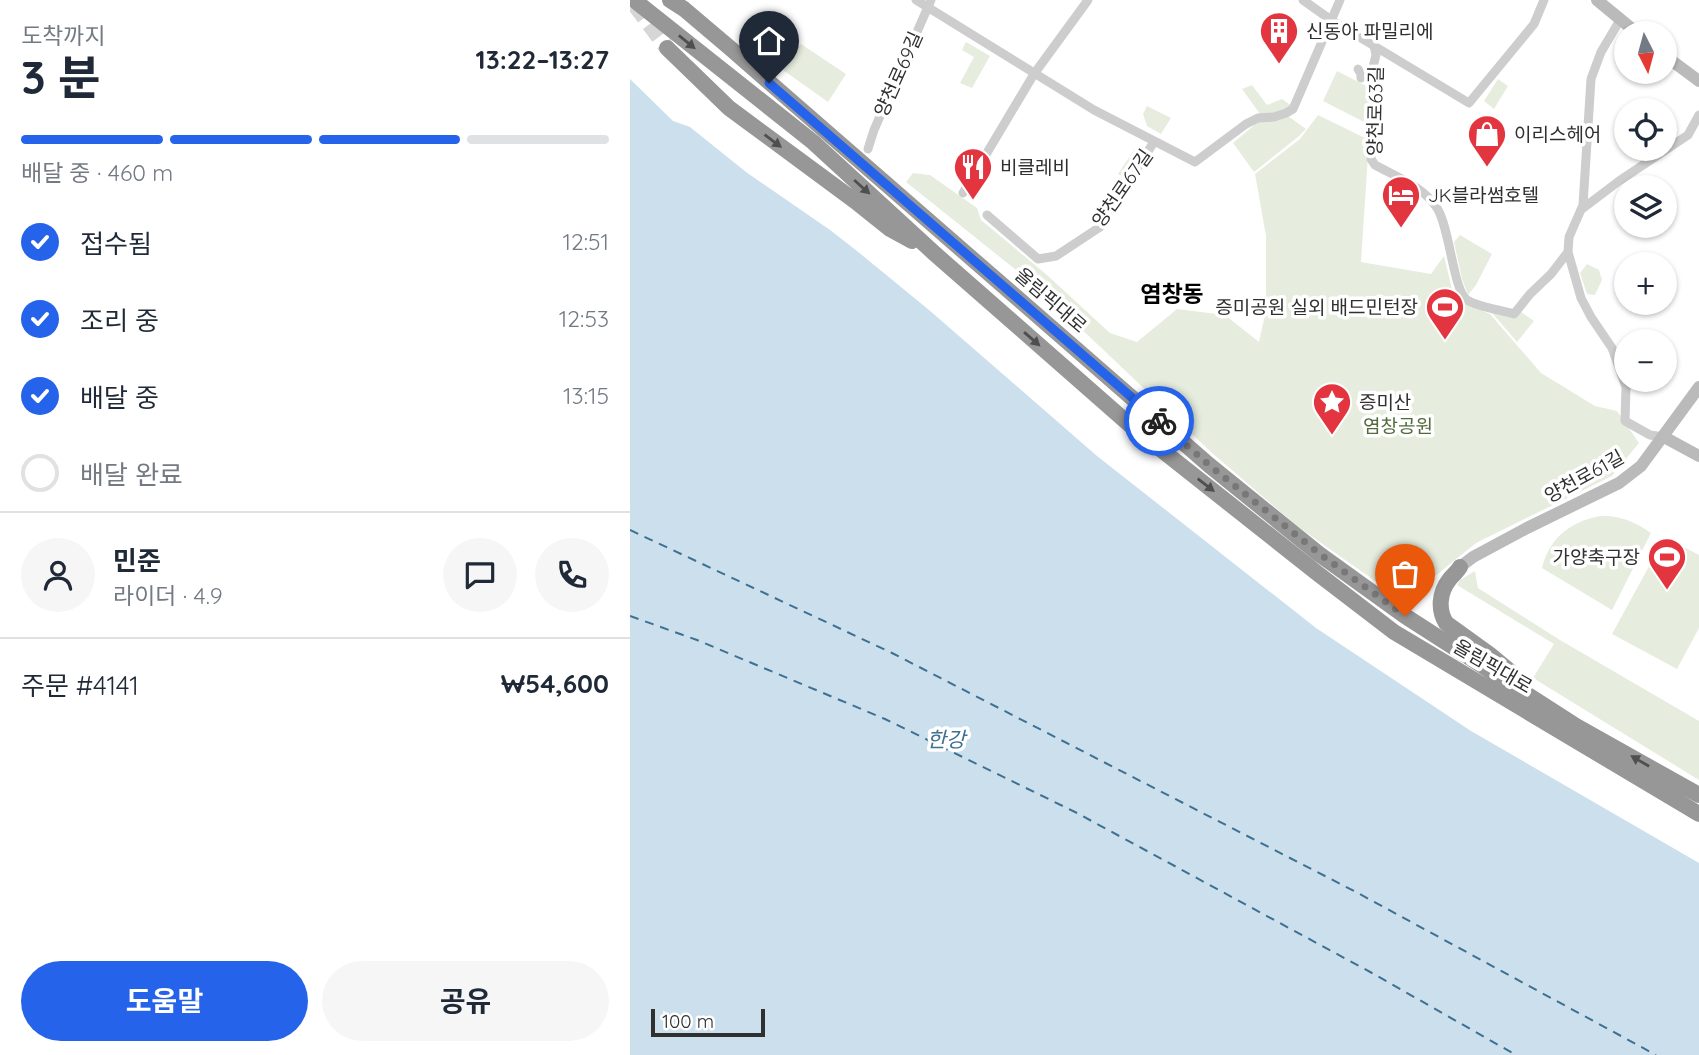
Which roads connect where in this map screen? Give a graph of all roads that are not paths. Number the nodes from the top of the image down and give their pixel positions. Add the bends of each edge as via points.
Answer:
1 (634, 0) edge
2 (670, 0) edge
3 (689, 0) edge
4 (916, 0) edge
5 (1088, 0) edge
6 (1303, 0) edge
7 (1340, 0) edge
8 (1544, 0) edge
9 (1597, 0) edge
10 (929, 4) edge
11 (1331, 20) junction
12 (1620, 20) joint
13 (1374, 45) junction
14 (667, 48) tunnel mouth
15 (730, 48) junction
16 (1677, 66) edge
17 (1034, 74) junction
18 (1699, 81) edge
19 (1699, 115) edge
20 (1154, 142) junction
21 (868, 149) dead end
22 (963, 193) dead end
23 (1580, 210) junction
24 (987, 215) dead end
25 (1568, 252) junction
26 (934, 253) junction
27 (1699, 387) edge
28 (1664, 437) junction
29 (1699, 456) edge
30 (1460, 567) joint
31 (1576, 726) junction
32 (1699, 795) edge
33 (1699, 814) edge

1 -> 26 highway, 올림픽대로 via 813,142
2 - 15 highway, 올림픽대로
3 - 15 highway via 710,17
4 - 10 street, 양천로67길
5 - 17 street
6 - 11 street
7 - 11 street, 양천로67길
8 - 13 street via 1534,24 1469,103
9 - 12 main road
10 - 17 street, 양천로67길
10 - 21 street, 양천로69길
11 - 13 street
11 - 20 street, 양천로67길 via 1293,109 1246,124 1195,162
12 - 23 street, 양천로63길 via 1591,79
13 - 25 street, 양천로63길 via 1379,90 1371,159 1424,193 1437,207 1464,298 1514,314
14 -> 26 highway via 729,108 890,229
15 - 31 highway, 올림픽대로 via 1209,465 1320,554 1405,616
16 - 18 main road
17 - 20 street, 양천로67길
17 - 22 street
19 - 23 street via 1688,135
20 - 24 street, 양천로67길 via 1100,227 1056,256 1038,259
23 - 25 street, 양천로63길
25 - 28 street via 1581,298 1612,348 1626,387 1625,421
26 -> 33 highway, 올림픽대로 via 1130,425 1394,632
27 - 28 main road, 양천로61길
28 - 29 main road
28 - 30 main road, 양천로61길 via 1641,466 1619,483 1527,527
30 - 31 highway via 1441,598 1446,624
32 -> 31 highway, 올림픽대로

